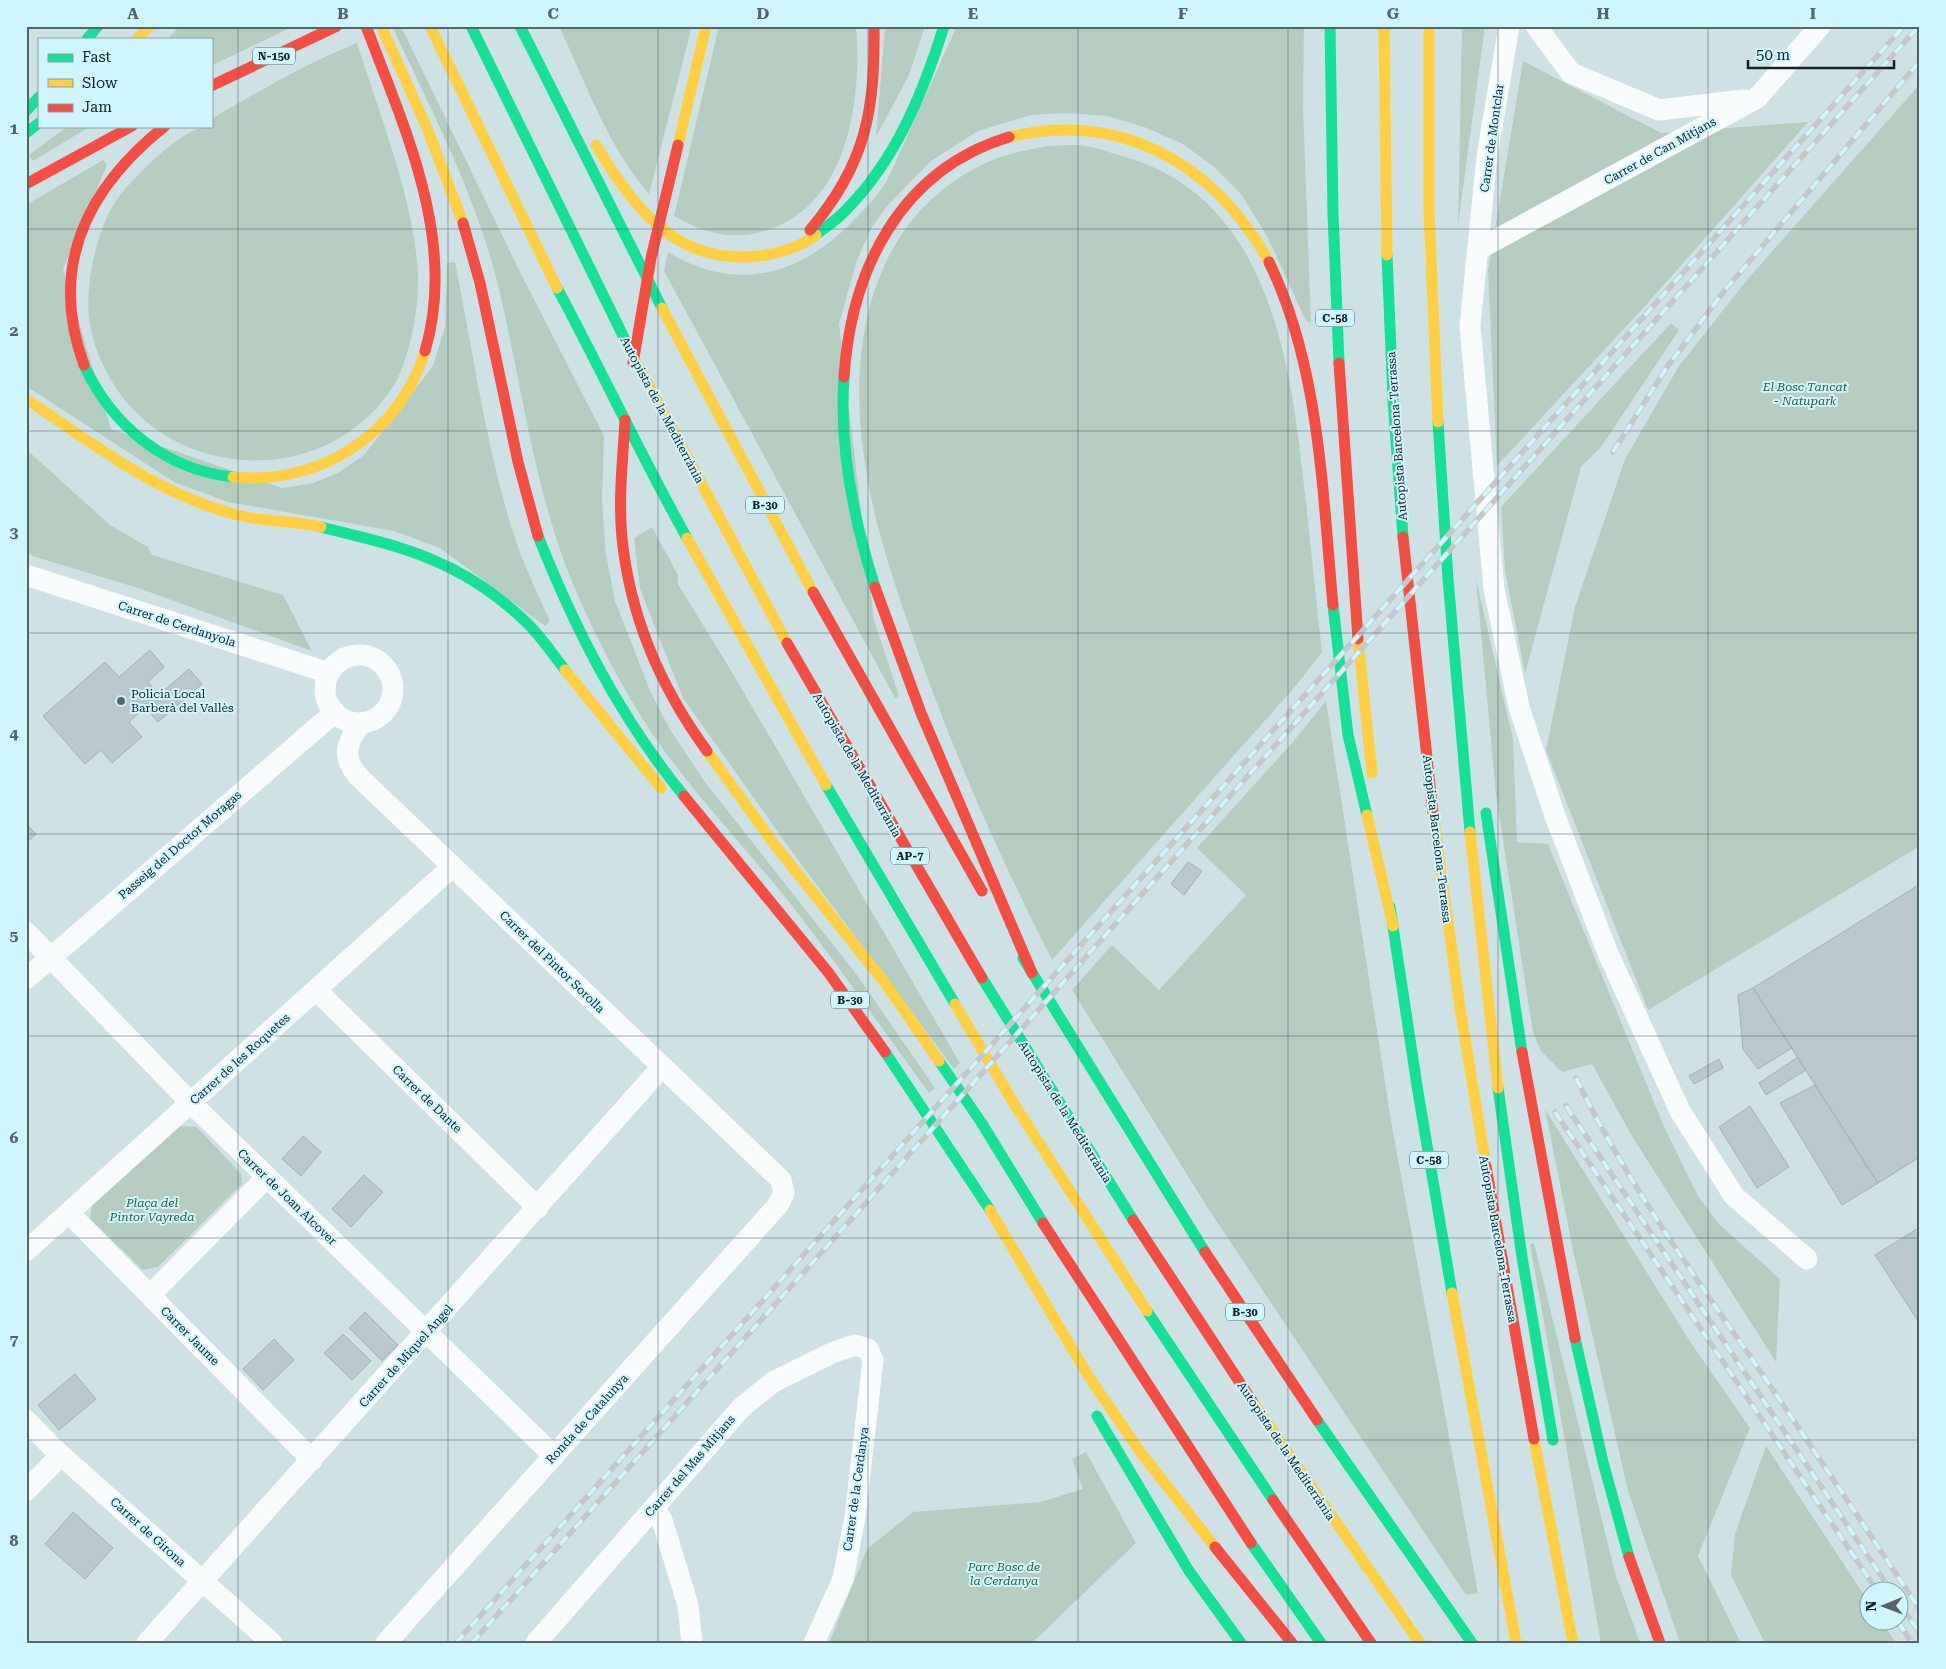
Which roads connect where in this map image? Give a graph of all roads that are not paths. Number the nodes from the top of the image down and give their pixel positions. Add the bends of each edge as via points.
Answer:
1 (98, 26) edge
2 (150, 26) edge
3 (337, 26) edge
4 (366, 26) edge
5 (381, 26) edge
6 (430, 26) edge
7 (471, 26) edge
8 (522, 26) edge
9 (706, 26) edge
10 (874, 26) edge
11 (944, 26) edge
12 (1330, 26) edge
13 (1384, 26) edge
14 (1430, 26) edge
15 (1510, 26) edge
16 (1536, 26) edge
17 (1820, 26) edge
18 (88, 38) edge
19 (138, 38) edge
20 (225, 79) junction
21 (212, 86) edge
22 (212, 89) edge
23 (38, 97) edge
24 (1756, 98) junction
25 (26, 111) edge
26 (580, 118) dead end
27 (38, 124) edge
28 (128, 128) edge
29 (163, 128) edge
30 (26, 134) edge
31 (590, 135) dead end
32 (26, 184) edge
33 (1479, 249) junction
34 (766, 258) junction
35 (631, 378) dead end
36 (26, 399) edge
37 (628, 403) dead end
38 (1447, 504) junction
39 (26, 575) edge
40 (1464, 628) dead end
41 (329, 673) junction
42 (334, 712) junction
43 (361, 723) junction
44 (1374, 786) dead end
45 (671, 801) dead end
46 (1376, 805) dead end
47 (1485, 805) dead end
48 (452, 867) junction
49 (736, 878) dead end
50 (778, 911) junction
51 (1393, 926) junction
52 (26, 932) edge
53 (49, 959) junction
54 (1032, 972) junction
55 (26, 979) edge
56 (316, 990) junction
57 (662, 1067) junction
58 (191, 1104) junction
59 (960, 1167) junction
60 (267, 1177) junction
61 (784, 1194) joint
62 (538, 1208) junction
63 (69, 1212) junction
64 (26, 1250) edge
65 (1807, 1259) dead end
66 (150, 1295) junction
67 (427, 1332) junction
68 (873, 1360) joint
69 (1068, 1366) dead end
70 (1091, 1407) dead end
71 (26, 1420) edge
72 (1554, 1450) dead end
73 (61, 1455) junction
74 (554, 1456) junction
75 (312, 1460) junction
76 (26, 1491) edge
77 (654, 1508) junction
78 (202, 1580) junction
79 (1579, 1614) dead end
80 (147, 1643) edge
81 (272, 1643) edge
82 (386, 1643) edge
83 (536, 1643) edge
84 (692, 1643) edge
85 (814, 1643) edge
86 (1241, 1643) edge
87 (1292, 1643) edge
88 (1321, 1643) edge
89 (1371, 1643) edge
90 (1420, 1643) edge
91 (1472, 1643) edge
92 (1516, 1643) edge
93 (1573, 1643) edge
94 (1581, 1643) edge
95 (1660, 1643) edge

1 - 18 main road
2 - 19 main road
3 - 20 main road, N-150
4 - 29 main road via 422,185 432,237 434,301 430,334 410,391 372,435 322,466 294,476 266,479 230,477 184,466 160,455 126,428 90,379 79,355 72,324 70,292 73,261 81,233 92,205 124,160
5 - 50 main road, B-30 via 434,144 465,228 525,493 563,597 602,677 651,755
6 - 89 main road, AP-7 via 549,273 600,366 649,470 815,766 1073,1197 1178,1359
7 - 90 main road, Autopista de la Mediterrània / AP-7 via 580,252 680,446 837,734 1036,1068 1160,1262 1306,1482
8 - 26 main road
8 - 54 main road, B-30 via 628,244 788,548 955,847
9 - 35 main road via 651,258
10 - 34 main road via 871,104 866,131 850,178 826,214 791,245
11 - 34 main road via 927,80 908,120 867,185 849,208 810,240
12 - 44 main road, C-58 via 1333,277 1339,395 1355,609
13 - 93 main road, Autopista Barcelona-Terrassa via 1388,306 1405,560 1433,821 1474,1104
14 - 38 main road via 1429,211 1434,350
15 - 33 street, Carrer de Montclar via 1487,156
16 - 24 street via 1571,73 1659,110
17 - 24 street, Carrer de Can Mitjans
20 - 21 main road, N-150
20 - 22 main road
23 - 25 main road
24 - 33 street, Carrer de Can Mitjans
27 - 30 main road
28 - 32 main road
31 - 34 main road via 622,188 642,212 671,235 708,255 736,259
33 - 65 street, Carrer de Montclar via 1470,326 1482,472 1494,589 1519,707 1555,816 1607,951 1680,1111 1734,1196
36 - 45 main road via 175,494 242,516 312,525 390,544 448,565 475,580 527,623
37 - 88 main road via 622,462 622,536 629,584 660,676 688,725 774,844 885,983 981,1122 1064,1260
38 - 40 main road
38 - 72 main road via 1448,579 1487,1000 1511,1184
39 - 41 street, Carrer de Cerdanyola
41 - 42 street via 325,694
41 - 43 street via 339,661 353,655 369,656 382,664 391,677 393,693 387,707 376,718
42 - 43 street via 351,722
42 - 53 street, Passeig del Doctor Moragas
43 - 48 street, Carrer del Pintor Sorolla via 348,746 351,768
46 - 51 main road, C-58
47 - 95 main road via 1539,1161 1564,1286 1611,1491 1631,1562
48 - 56 street, Carrer de les Roquetes
48 - 57 street, Carrer del Pintor Sorolla
49 - 50 main road
50 - 59 main road, B-30 via 868,1024
51 - 54 main road via 1347,732 1316,430 1301,341 1281,286 1252,233 1217,190 1197,172 1172,156 1119,135 1074,130 1041,131 1011,136 962,156 924,186 886,230 861,278 852,312 844,370 843,419 846,459 858,526 891,634 922,716
51 - 92 main road, C-58 via 1458,1329
52 - 53 street, Carrer de Joan Alcover
53 - 55 street, Passeig del Doctor Moragas
53 - 58 street, Carrer de Joan Alcover
54 - 91 main road, B-30 via 1185,1221
56 - 58 street, Carrer de les Roquetes
56 - 62 street, Carrer de Dante
57 - 61 street, Carrer del Pintor Sorolla via 781,1180
57 - 62 street, Carrer de Miquel Angel
58 - 60 street, Carrer de Joan Alcover
58 - 63 street, Carrer de les Roquetes
59 - 69 main road
59 - 87 main road, B-30 via 1006,1235 1115,1416
60 - 66 street
60 - 67 street, Carrer de Joan Alcover
61 - 74 street, Ronda de Catalunya via 778,1205
62 - 67 street, Carrer de Miquel Angel
63 - 64 street, Carrer de les Roquetes
63 - 66 street, Carrer Jaume
66 - 75 street, Carrer Jaume
67 - 74 street, Carrer de Joan Alcover
67 - 75 street, Carrer de Miquel Angel
68 - 77 street, Carrer del Mas Mitjans via 868,1349 855,1345 773,1382 741,1408
68 - 85 street, Carrer de la Cerdanya via 855,1517 843,1579
70 - 86 main road via 1190,1572
71 - 73 street, Carrer de Girona
73 - 76 street
73 - 78 street, Carrer de Girona
74 - 82 street, Ronda de Catalunya
75 - 78 street, Carrer de Miquel Angel
77 - 83 street, Carrer del Mas Mitjans
77 - 84 street via 662,1520 688,1605
78 - 80 street, Carrer de Miquel Angel
78 - 81 street, Carrer de Girona
79 - 94 main road

